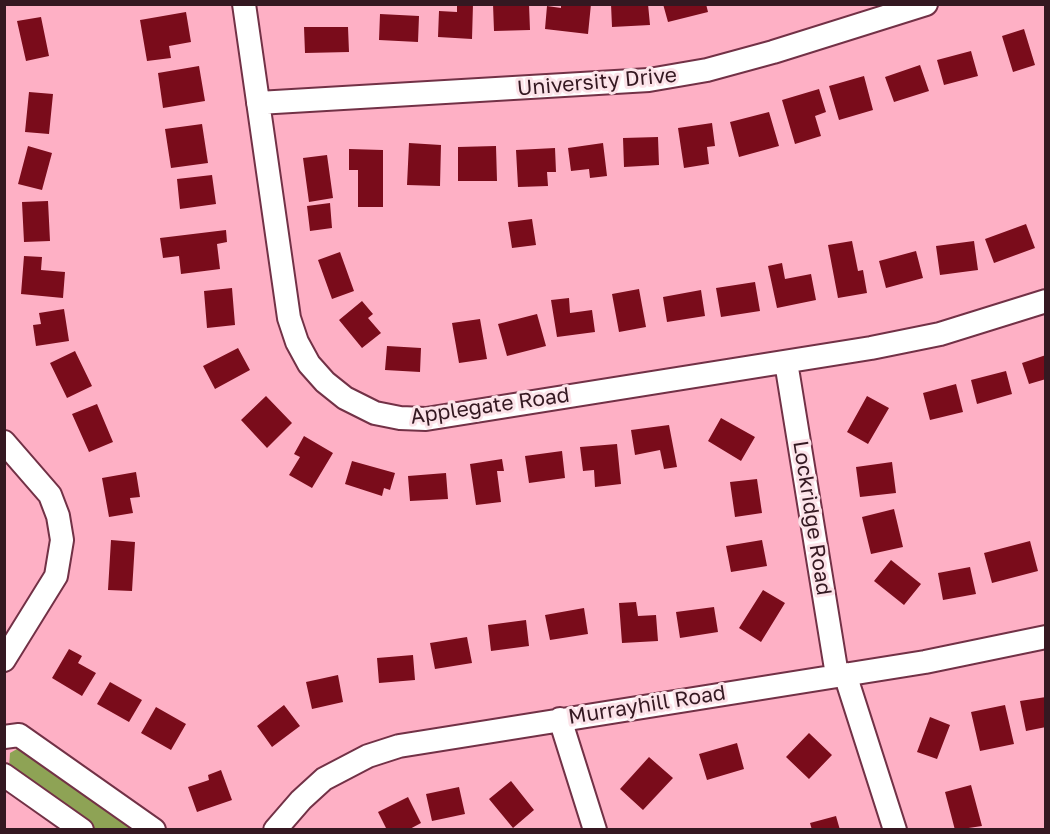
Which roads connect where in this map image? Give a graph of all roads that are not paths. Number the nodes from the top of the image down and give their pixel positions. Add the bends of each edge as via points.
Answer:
1 (244, 4) edge
2 (926, 4) edge
3 (258, 103) junction
4 (1046, 301) edge
5 (786, 362) junction
6 (4, 442) edge
7 (1046, 637) edge
8 (4, 660) edge
9 (841, 675) junction
10 (560, 719) junction
11 (4, 737) edge
12 (4, 775) edge
13 (82, 830) edge
14 (154, 830) edge
15 (276, 830) edge
16 (595, 830) edge
17 (895, 830) edge

1 - 3 street, Applegate Road
2 - 3 street, University Drive via 773,52 707,70 649,80
3 - 5 street, Applegate Road via 290,318 297,342 325,382 363,408 400,418 426,419
4 - 5 street, Applegate Road via 940,334
5 - 9 street, Lockridge Road
6 - 8 street via 50,495 62,540 56,576
7 - 9 street, Murrayhill Road via 999,649
9 - 10 street, Murrayhill Road
9 - 17 street, Lockridge Road
10 - 15 street, Murrayhill Road via 399,746 368,756 324,779 300,800
10 - 16 street
11 - 14 street via 20,735
12 - 13 street

